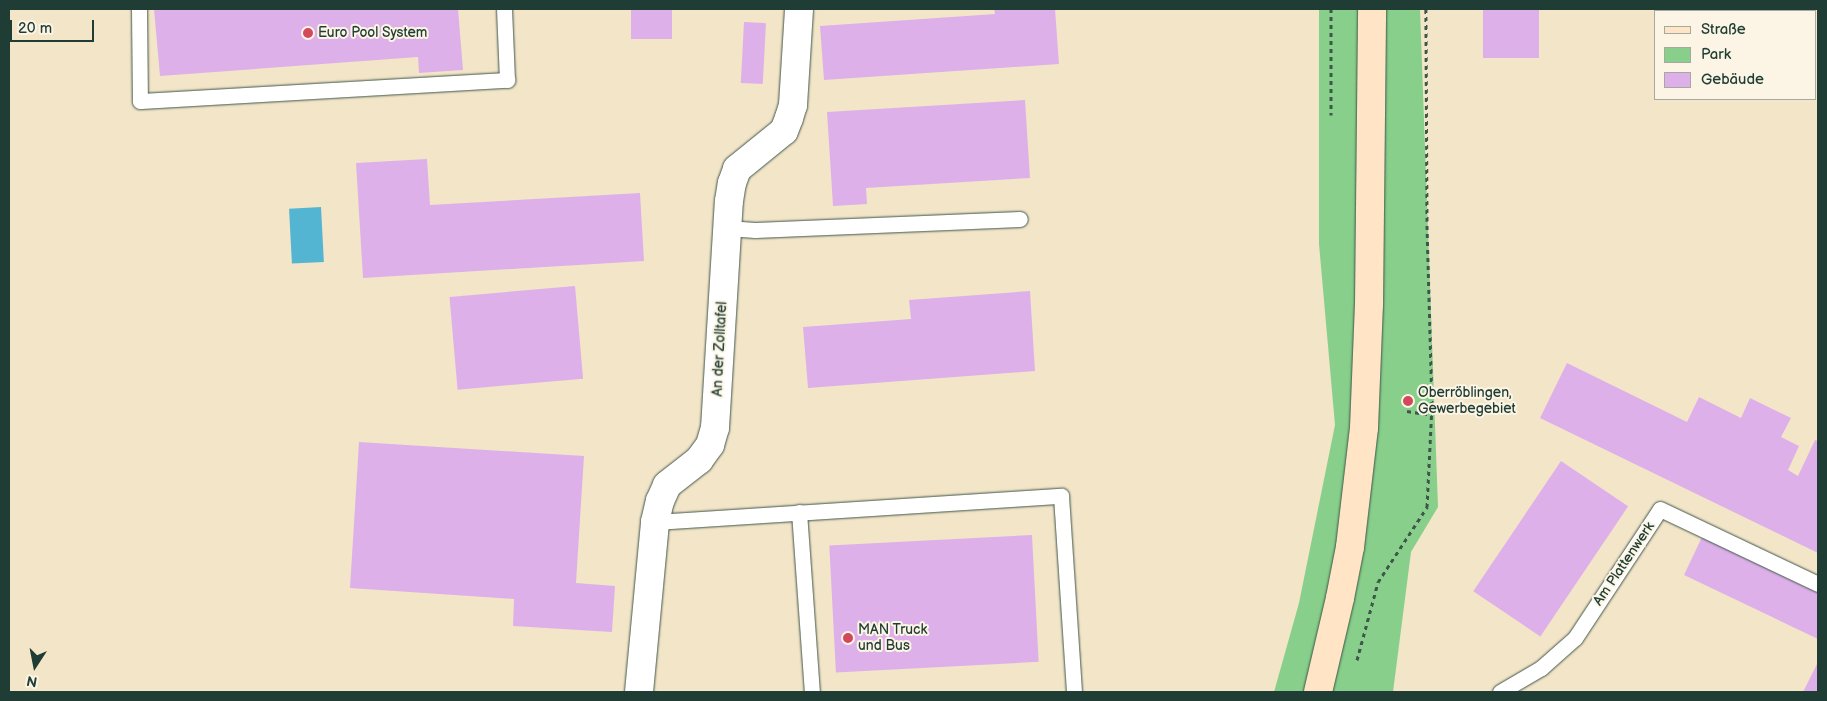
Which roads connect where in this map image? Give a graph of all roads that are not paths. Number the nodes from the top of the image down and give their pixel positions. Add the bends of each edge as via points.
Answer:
1 (139, 9) edge
2 (504, 9) edge
3 (799, 9) edge
4 (1372, 9) edge
5 (1020, 219) dead end
6 (727, 228) junction
7 (799, 512) junction
8 (656, 522) junction
9 (1818, 584) edge
10 (1322, 691) edge
11 (639, 692) edge
12 (812, 692) edge
13 (1074, 692) edge
14 (1500, 692) edge

1 - 2 lane via 140,101 507,80
3 - 6 street, An der Zolltafel via 793,105 789,118 784,131 738,169 732,183
4 - 10 main road via 1369,305 1363,436 1350,546
5 - 6 lane via 755,230
6 - 8 street, An der Zolltafel via 716,428 710,445 699,460 667,485
7 - 8 lane
7 - 12 lane
7 - 13 lane via 1061,496
8 - 11 street, An der Zolltafel
9 - 14 lane, Am Plattenwerk via 1660,509 1575,638 1541,668

